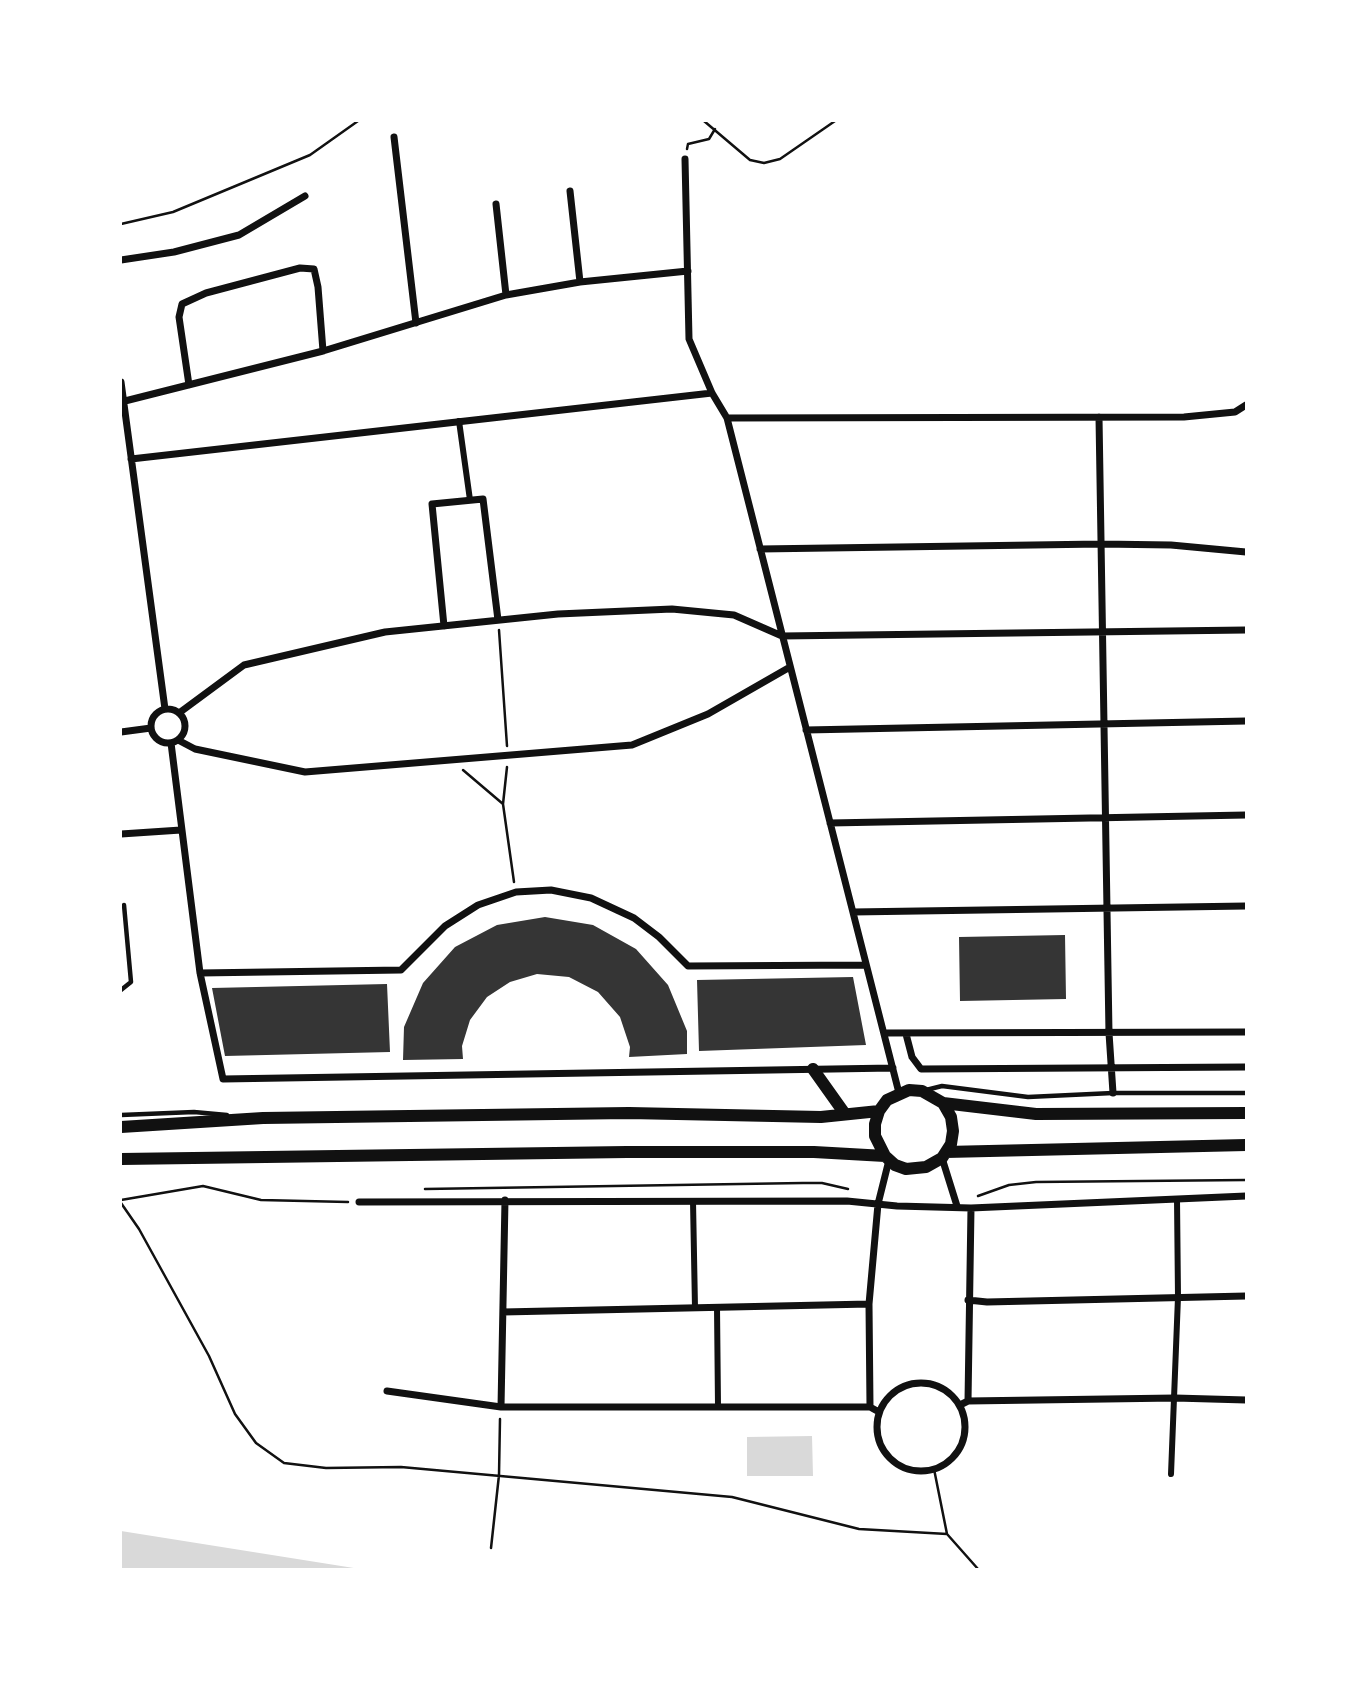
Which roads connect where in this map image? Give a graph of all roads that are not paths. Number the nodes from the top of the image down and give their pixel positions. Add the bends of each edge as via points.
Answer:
1 (394, 138) dead end
2 (685, 159) road end
3 (570, 191) dead end
4 (305, 196) dead end
5 (496, 204) dead end
6 (121, 260) edge
7 (688, 271) junction
8 (580, 282) junction
9 (506, 295) junction
10 (416, 323) junction
11 (323, 351) junction
12 (121, 382) edge
13 (189, 385) junction
14 (712, 393) junction
15 (122, 402) edge
16 (1246, 405) edge
17 (1099, 416) junction
18 (727, 418) junction
19 (459, 421) junction
20 (131, 459) junction
21 (470, 500) junction
22 (1101, 544) junction
23 (760, 549) junction
24 (1246, 552) edge
25 (498, 620) junction
26 (444, 626) junction
27 (1246, 630) edge
28 (1102, 632) junction
29 (782, 636) junction
30 (790, 667) junction
31 (165, 709) junction
32 (179, 713) junction
33 (1246, 721) edge
34 (1104, 723) junction
35 (151, 728) junction
36 (806, 730) junction
37 (121, 732) edge
38 (175, 742) junction
39 (1246, 815) edge
40 (1105, 816) junction
41 (830, 823) junction
42 (181, 830) junction
43 (121, 834) edge
44 (124, 905) dead end
45 (1246, 906) edge
46 (1107, 908) junction
47 (853, 912) junction
48 (866, 965) junction
49 (200, 973) junction
50 (121, 990) edge
51 (1109, 1032) junction
52 (1246, 1032) edge
53 (884, 1033) junction
54 (906, 1034) junction
55 (1246, 1067) edge
56 (892, 1068) junction
57 (1111, 1068) junction
58 (813, 1069) junction
59 (922, 1091) junction
60 (899, 1093) junction
61 (1113, 1093) junction
62 (1246, 1093) edge
63 (943, 1103) junction
64 (879, 1111) junction
65 (1246, 1113) edge
66 (845, 1114) junction
67 (121, 1115) edge
68 (263, 1118) junction
69 (121, 1127) edge
70 (1246, 1145) edge
71 (944, 1155) junction
72 (887, 1158) junction
73 (121, 1159) edge
74 (1246, 1196) edge
75 (1177, 1199) junction
76 (505, 1200) junction
77 (693, 1201) junction
78 (359, 1202) road end
79 (956, 1203) junction
80 (878, 1204) junction
81 (971, 1208) junction
82 (1246, 1296) edge
83 (1178, 1297) junction
84 (968, 1300) junction
85 (869, 1304) junction
86 (717, 1307) junction
87 (695, 1308) junction
88 (503, 1312) junction
89 (387, 1391) dead end
90 (1175, 1398) junction
91 (1246, 1400) edge
92 (968, 1401) junction
93 (960, 1405) junction
94 (501, 1406) junction
95 (718, 1406) junction
96 (870, 1407) junction
97 (879, 1412) junction
98 (1171, 1474) dead end

1 - 10 street
2 - 7 street
3 - 8 street
4 - 6 street via 239,235 174,253
5 - 9 street
7 - 8 street
7 - 14 street via 690,339
8 - 9 street
9 - 10 street
10 - 11 street
11 - 13 street
11 - 13 street via 314,270 300,268 206,293 182,304 179,317
12 - 15 street
13 - 15 street
14 - 18 street
14 - 19 street
15 - 20 street
16 - 17 street via 1235,412 1184,417
17 - 18 street
17 - 22 street
18 - 23 street
19 - 20 street
19 - 21 street
20 - 31 street
21 - 25 street via 482,499
21 - 26 street via 432,504
22 - 23 street
22 - 24 street
22 - 28 street
23 - 29 street
25 - 26 street
25 - 29 street via 672,609 734,615
26 - 32 street via 385,632 244,664
27 - 28 street
28 - 29 street
28 - 34 street
29 - 30 street
30 - 36 street
30 - 38 street via 708,714 632,745 305,772
31 - 32 street
31 - 35 street via 157,713
32 - 38 street via 185,722 184,732
33 - 34 street
34 - 36 street
34 - 40 street
35 - 37 street
35 - 38 street via 162,742
36 - 41 street
38 - 42 street
39 - 40 street
40 - 41 street
40 - 46 street
41 - 47 street
42 - 43 street
42 - 49 street
44 - 50 lane via 131,982
45 - 46 street
46 - 47 street
46 - 51 street
47 - 48 street
48 - 49 street via 688,966 634,918 591,898 551,890 516,892 478,905 445,926 401,970
48 - 53 street
49 - 58 street via 223,1079
51 - 52 street
51 - 54 street
51 - 57 street
53 - 54 street
53 - 56 street
54 - 57 street via 912,1057 921,1069
55 - 57 street
56 - 58 street
56 - 60 street
57 - 61 street
58 - 66 main road
59 - 60 main road
59 - 61 lane via 942,1086 1028,1097
59 - 63 main road
60 - 64 main road
61 - 62 lane
63 - 65 main road via 1036,1114
63 - 71 main road via 953,1131
64 - 66 main road
64 - 72 main road via 875,1136
66 - 68 main road
67 - 68 lane via 194,1112
68 - 69 main road
70 - 71 main road
71 - 72 main road via 926,1167 906,1169
71 - 79 street
72 - 73 main road via 814,1152 627,1152
72 - 80 street
74 - 75 street
75 - 81 street
75 - 83 street
76 - 77 street
76 - 78 street
76 - 88 street
77 - 80 street
77 - 87 street
79 - 80 street
79 - 81 street
80 - 85 street
81 - 84 street
82 - 83 street
83 - 84 street
83 - 90 street
84 - 92 street
85 - 86 street
85 - 96 street
86 - 87 street
86 - 95 street
87 - 88 street
88 - 94 street
89 - 94 street
90 - 91 street
90 - 92 street
90 - 98 street
92 - 93 street
93 - 97 street via 939,1385 910,1383 896,1389
93 - 97 street via 965,1430 956,1454 934,1469 920,1471 894,1463 884,1452 876,1426
94 - 95 street
95 - 96 street
96 - 97 street

